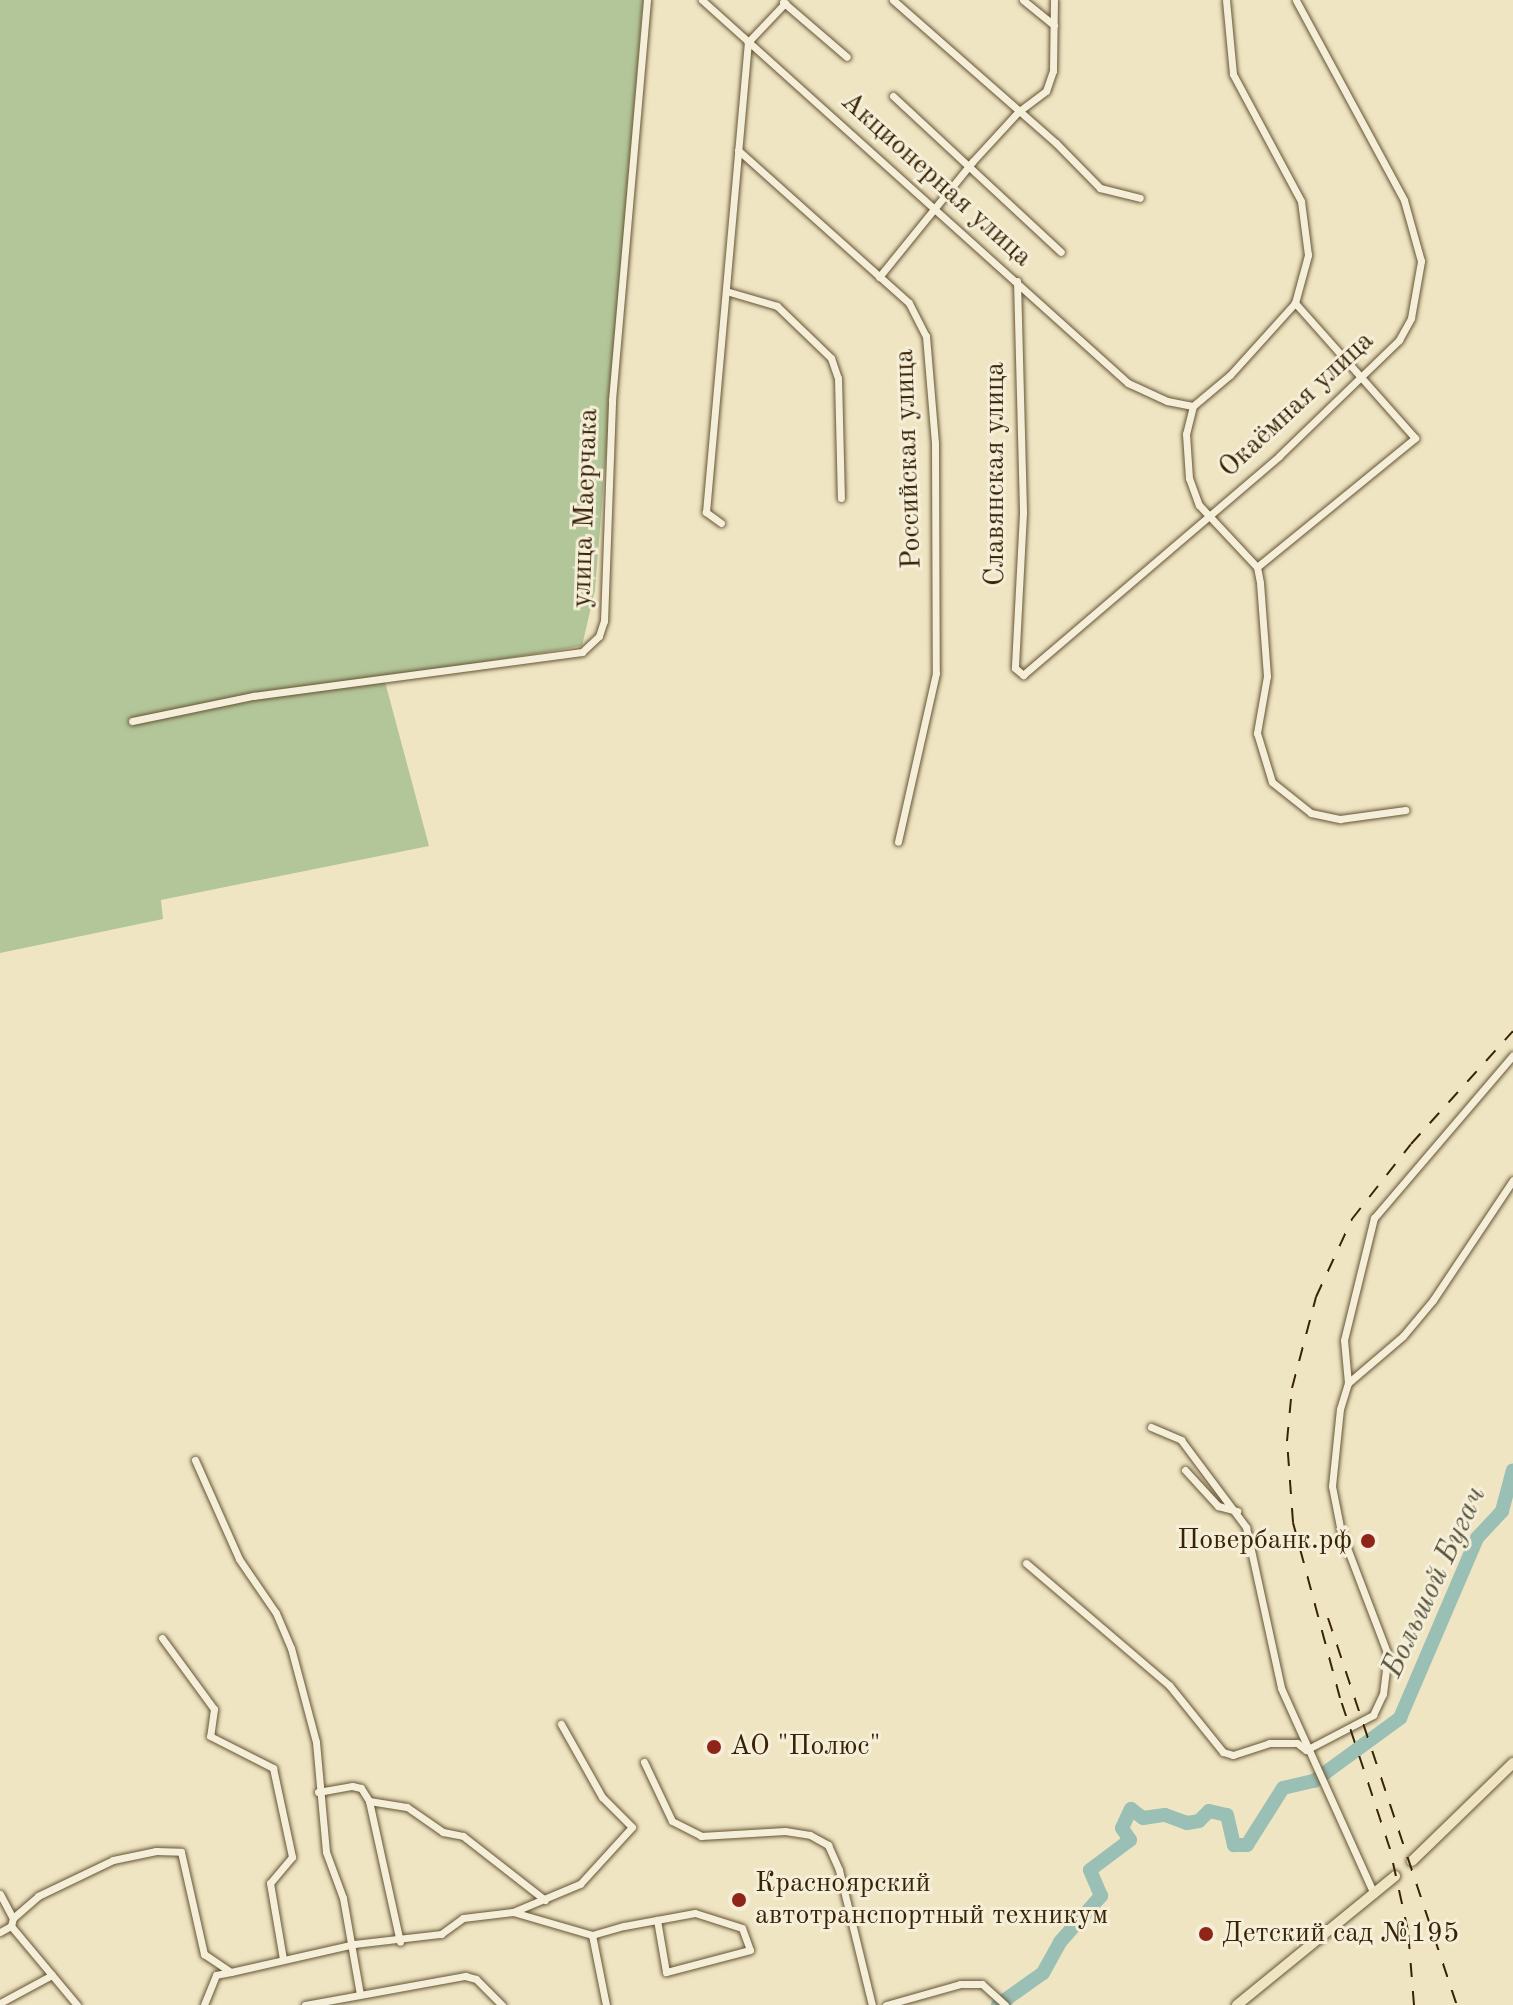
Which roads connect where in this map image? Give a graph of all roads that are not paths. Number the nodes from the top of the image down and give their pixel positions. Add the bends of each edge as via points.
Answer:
1 (647, 0) edge
2 (702, 0) edge
3 (893, 0) edge
4 (1023, 0) edge
5 (1054, 0) edge
6 (1226, 0) edge
7 (1296, 0) edge
8 (783, 1) edge
9 (1054, 25) junction
10 (748, 42) junction
11 (847, 57) dead end
12 (893, 96) dead end
13 (1018, 112) junction
14 (738, 150) junction
15 (973, 167) junction
16 (1140, 198) dead end
17 (936, 209) junction
18 (1061, 252) dead end
19 (879, 277) junction
20 (1017, 281) junction
21 (726, 291) junction
22 (1295, 303) junction
23 (1363, 378) junction
24 (1193, 406) junction
25 (841, 498) dead end
26 (1209, 514) junction
27 (721, 523) dead end
28 (1257, 567) junction
29 (1015, 668) joint
30 (132, 721) dead end
31 (1405, 810) dead end
32 (898, 842) dead end
33 (1513, 1055) edge
34 (1513, 1180) edge
35 (1348, 1383) junction
36 (1151, 1427) dead end
37 (195, 1460) dead end
38 (1185, 1470) dead end
39 (1237, 1511) junction
40 (1026, 1563) dead end
41 (162, 1638) dead end
42 (561, 1724) dead end
43 (1306, 1750) junction
44 (644, 1762) dead end
45 (1513, 1763) edge
46 (318, 1792) junction
47 (369, 1801) junction
48 (0, 1894) edge
49 (1374, 1894) junction
50 (545, 1900) junction
51 (513, 1912) junction
52 (657, 1920) junction
53 (12, 1922) junction
54 (0, 1932) edge
55 (592, 1935) junction
56 (400, 1942) junction
57 (354, 1944) junction
58 (283, 1959) junction
59 (231, 1972) junction
60 (52, 1975) junction
61 (360, 1994) junction
62 (0, 2003) edge
63 (77, 2005) edge
64 (204, 2005) edge
65 (305, 2005) edge
66 (502, 2005) edge
67 (606, 2005) edge
68 (872, 2005) edge
69 (886, 2005) edge
70 (1005, 2005) edge
71 (1237, 2005) edge

1 - 30 street, улица Маерчака via 613,384 604,621 599,636 582,652 253,696
2 - 10 street, Акционерная улица
3 - 13 street
4 - 9 street
5 - 9 street
6 - 22 street via 1233,74 1306,215 1308,255
7 - 23 street, Окаёмная улица via 1404,200 1421,261 1411,318 1399,340
8 - 10 street
8 - 11 street
9 - 13 street via 1050,85
10 - 14 street
10 - 17 street, Акционерная улица
12 - 15 street
13 - 15 street
13 - 16 street via 1100,188
14 - 19 street, Российская улица
14 - 21 street
15 - 17 street
15 - 18 street
17 - 19 street
17 - 20 street, Акционерная улица
19 - 32 street, Российская улица via 922,321 935,443 936,673
20 - 24 street, Акционерная улица via 1128,383
20 - 29 street, Славянская улица via 1023,513
21 - 25 street via 777,306 831,358 838,378
21 - 27 street via 706,512
22 - 23 street
22 - 24 street via 1230,375
23 - 26 street, Окаёмная улица
23 - 28 street via 1415,438
24 - 26 street via 1186,434 1189,478
26 - 28 street
26 - 29 street, Окаёмная улица via 1028,674
28 - 31 street via 1267,676 1257,733 1272,782 1311,813 1340,819
33 - 35 street via 1374,1218 1344,1340
34 - 35 street via 1433,1300 1403,1336
35 - 43 street via 1334,1444 1332,1486 1341,1532 1388,1655 1383,1694 1373,1715
36 - 39 street via 1181,1440
37 - 46 street via 239,1559 276,1613 291,1648 316,1742
38 - 39 street via 1218,1506
39 - 43 street via 1263,1595 1281,1688
40 - 43 street via 1169,1685 1223,1752 1233,1755 1269,1743 1297,1743
41 - 58 street via 214,1709 210,1736 273,1768 292,1857 270,1883
42 - 50 street via 602,1797 632,1827 580,1884
43 - 49 street
44 - 68 street via 672,1821 701,1836 785,1831 828,1845
45 - 49 main road
46 - 47 street via 352,1786 361,1788
46 - 57 street via 326,1852
47 - 50 street via 407,1807 443,1832 463,1836
47 - 56 street
48 - 53 street
49 - 71 main road
50 - 51 street
51 - 55 street
51 - 56 street via 463,1918 441,1934
52 - 52 street via 666,1972 750,1950 742,1928 711,1917 695,1913
52 - 55 street
53 - 54 street
53 - 59 street via 38,1896 113,1860 181,1852 204,1954
53 - 60 street
55 - 67 street
56 - 57 street
57 - 58 street
57 - 61 street
58 - 59 street
59 - 64 street via 216,1975
60 - 62 street
60 - 63 street
61 - 65 street
61 - 66 street via 465,1976 476,1979
69 - 70 street via 960,1984 982,1984

